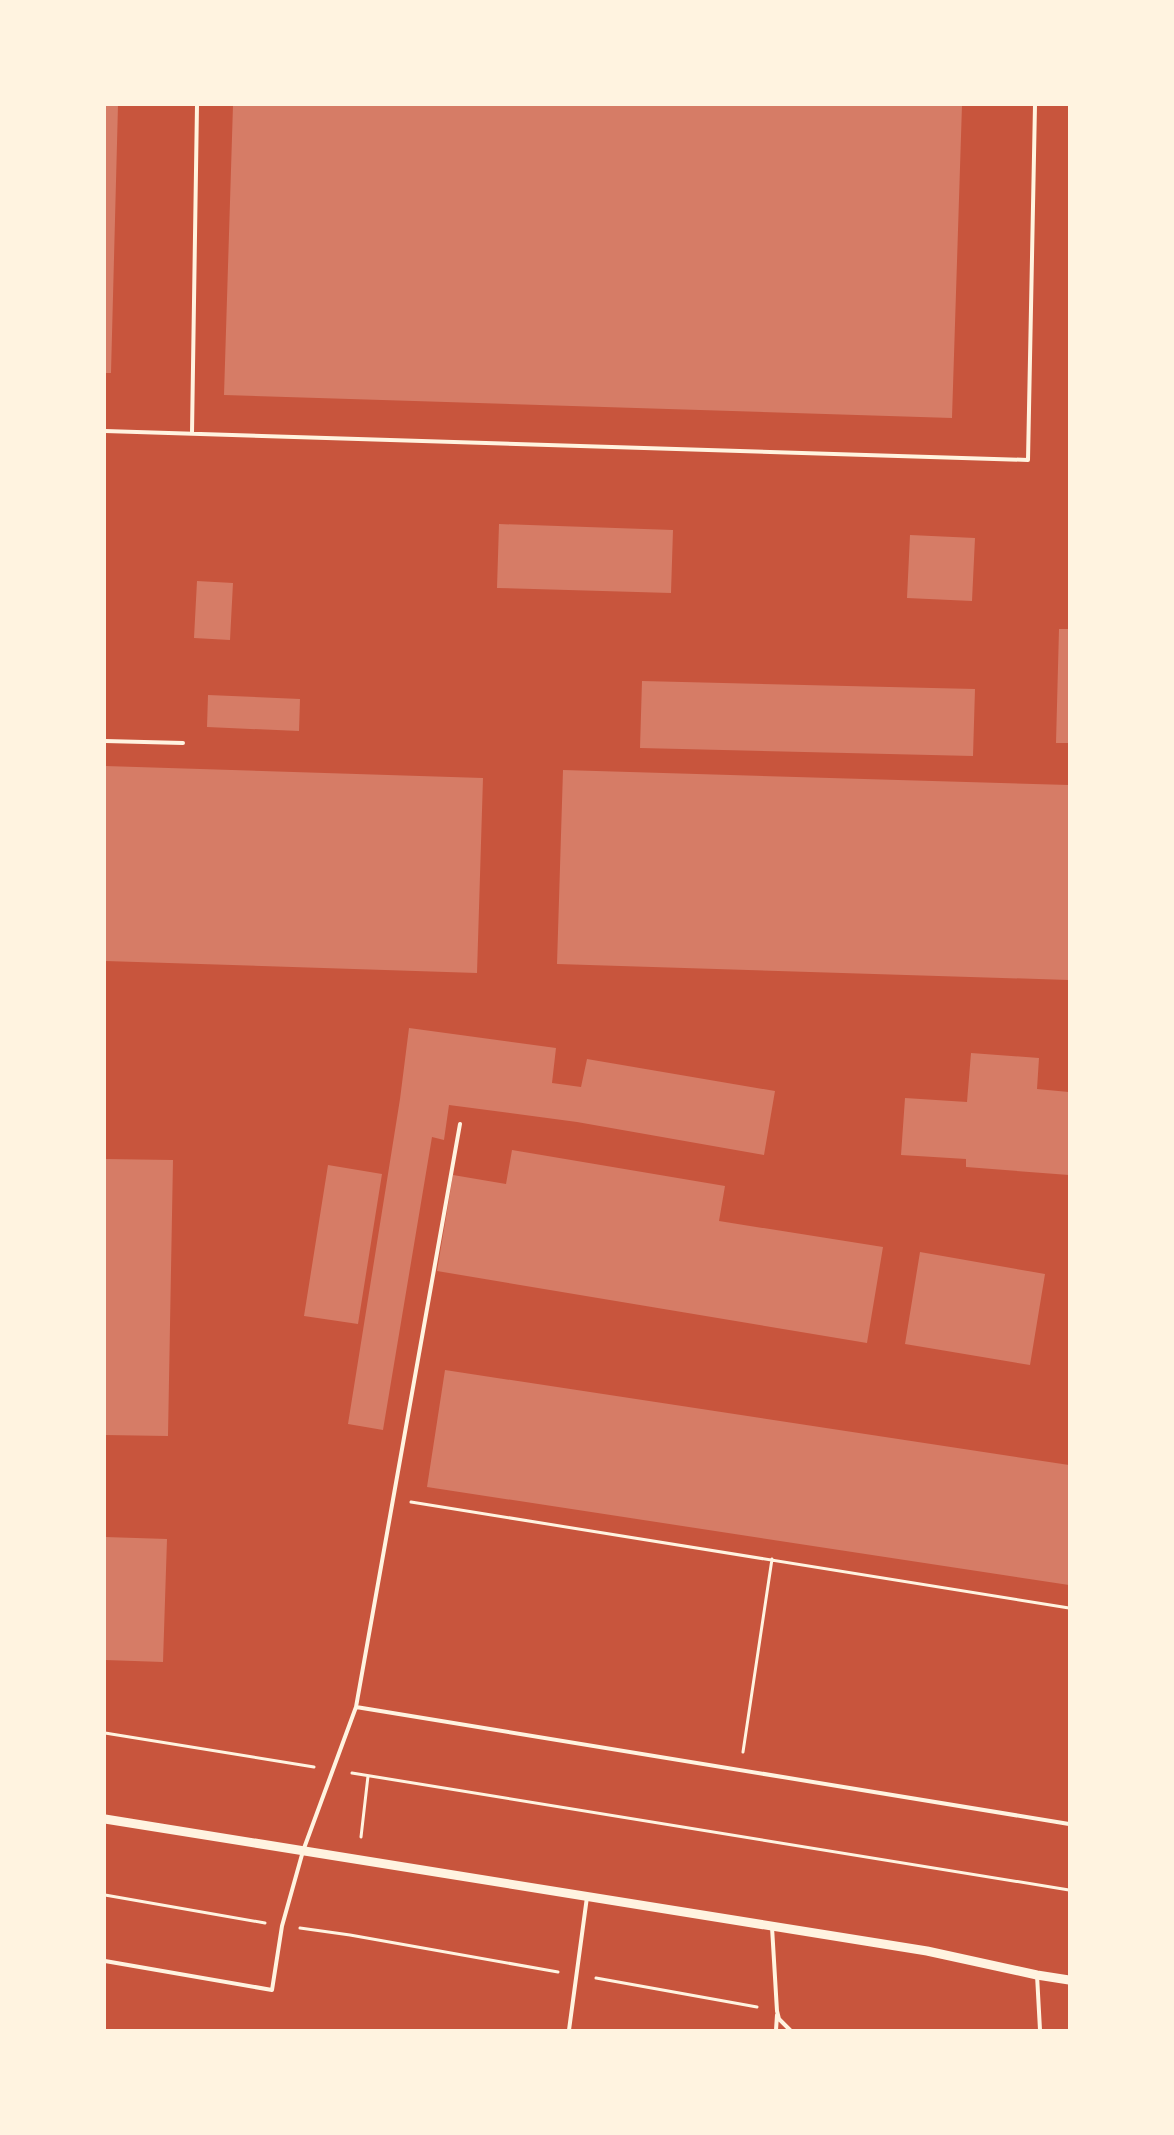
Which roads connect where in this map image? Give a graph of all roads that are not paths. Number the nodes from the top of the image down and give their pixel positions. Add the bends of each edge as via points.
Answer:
1 (197, 105) edge
2 (1035, 105) edge
3 (105, 431) edge
4 (192, 433) junction
5 (105, 741) edge
6 (183, 744) dead end
7 (460, 1124) dead end
8 (356, 1707) junction
9 (105, 1819) edge
10 (1069, 1824) edge
11 (303, 1851) junction
12 (587, 1897) junction
13 (772, 1927) junction
14 (105, 1961) edge
15 (1037, 1975) junction
16 (1069, 1980) edge
17 (777, 2011) junction
18 (569, 2030) edge
19 (776, 2030) edge
20 (790, 2030) edge
21 (1040, 2030) edge

1 - 4 lane
2 - 4 lane via 1028,460
3 - 4 lane
5 - 6 lane
7 - 8 lane
8 - 10 lane
8 - 11 lane
9 - 11 street
11 - 12 street
11 - 14 lane via 282,1926 272,1990
12 - 13 street
12 - 18 lane
13 - 15 street via 927,1952
13 - 17 lane
15 - 16 street
15 - 21 lane
17 - 19 lane
17 - 20 lane via 779,2019

